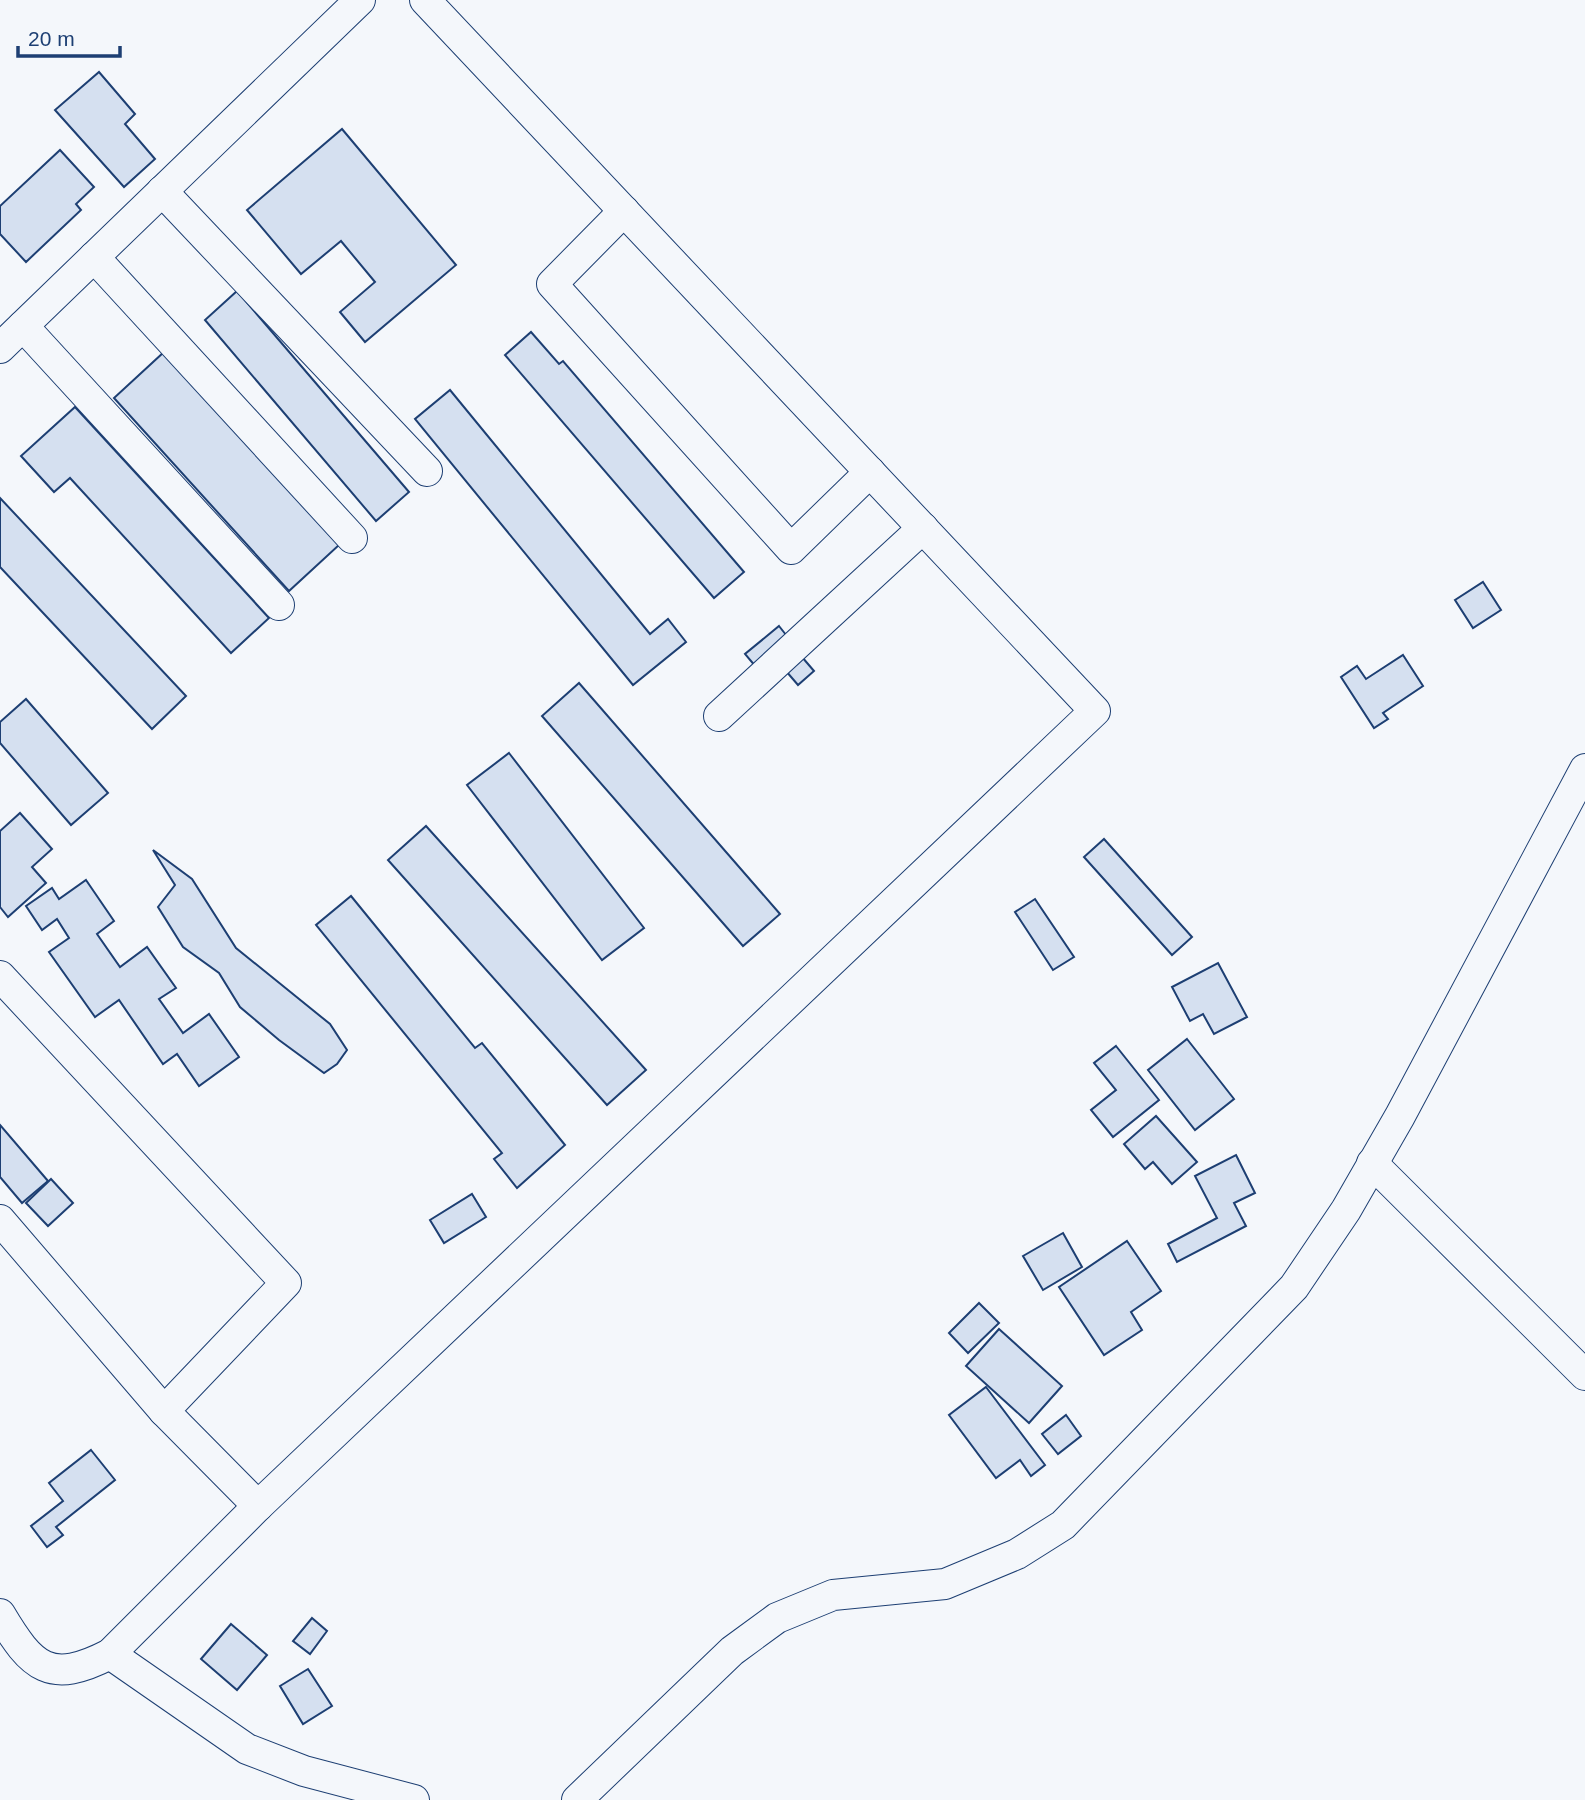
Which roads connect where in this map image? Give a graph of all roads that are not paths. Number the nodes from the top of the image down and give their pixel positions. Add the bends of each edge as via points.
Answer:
1 (360, 0) edge
2 (425, 0) edge
3 (162, 191) junction
4 (624, 211) junction
5 (94, 257) junction
6 (23, 326) junction
7 (0, 348) edge
8 (427, 471) dead end
9 (870, 472) junction
10 (923, 528) junction
11 (352, 538) dead end
12 (279, 605) dead end
13 (719, 716) dead end
14 (1585, 769) edge
15 (0, 976) edge
16 (1372, 1163) junction
17 (0, 1220) edge
18 (1585, 1375) edge
19 (164, 1411) junction
20 (258, 1506) junction
21 (0, 1614) edge
22 (110, 1654) junction
23 (414, 1800) edge
24 (578, 1800) edge

1 - 3 street
2 - 4 street
3 - 5 street
3 - 8 street
4 - 9 street
4 - 9 street via 552,284 791,549
5 - 6 street
5 - 11 street
6 - 7 street
6 - 12 street
9 - 10 street
10 - 13 street
10 - 20 street via 1095,711
14 - 16 street
15 - 19 street via 286,1283
16 - 18 street
16 - 24 street via 1294,1287 1063,1525 1017,1554 945,1584 833,1595 777,1618 732,1651
17 - 19 street
19 - 20 street
20 - 22 street
21 - 22 street via 32,1661 60,1672 87,1666
22 - 23 street via 247,1749 304,1771

